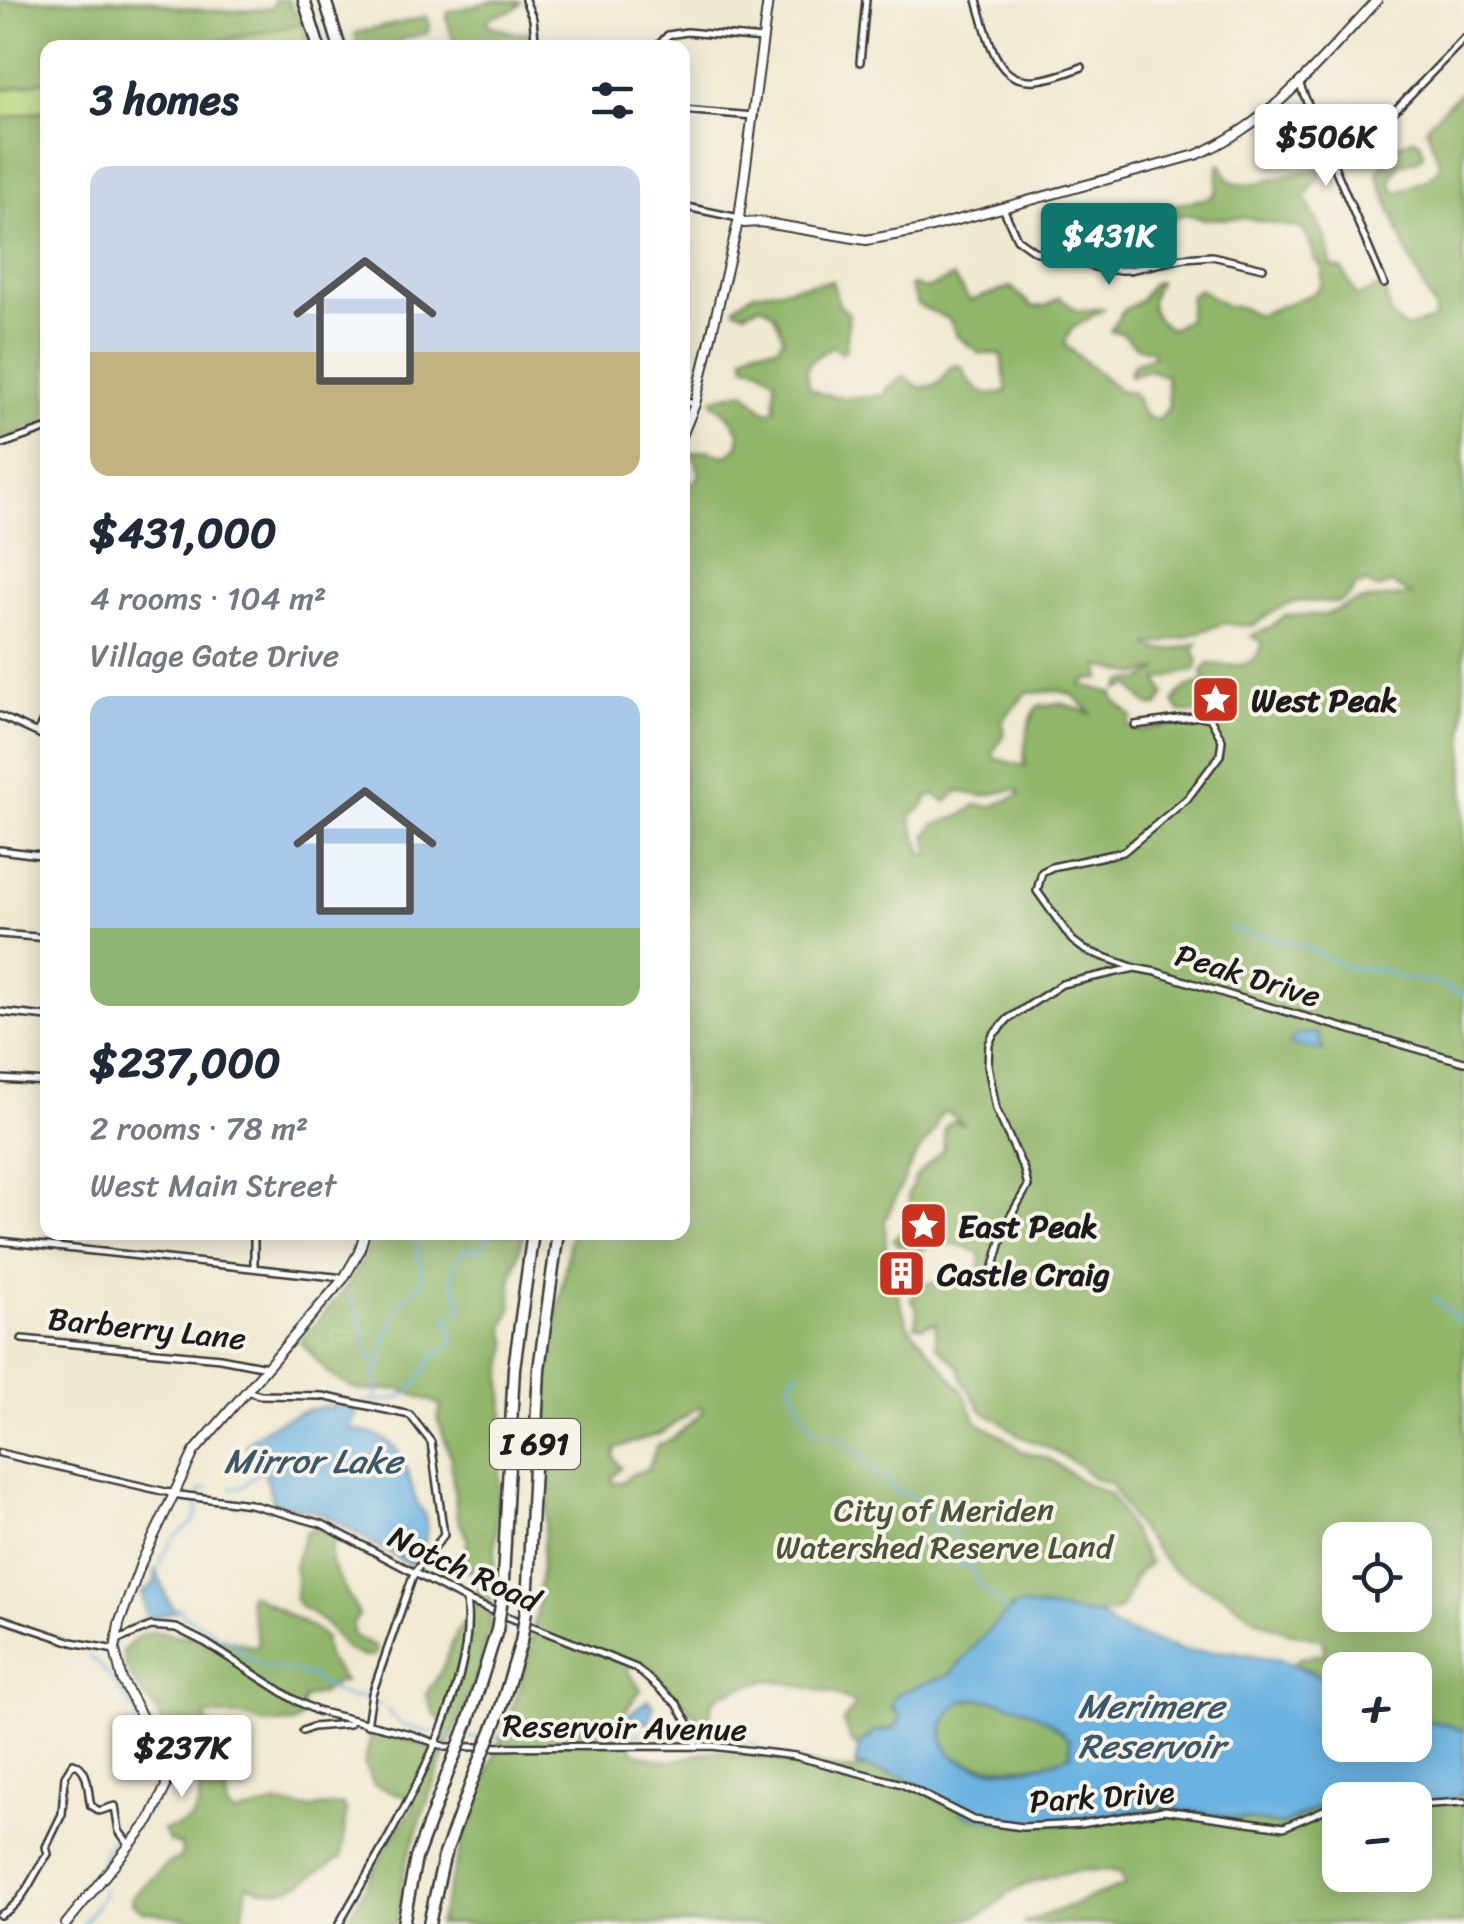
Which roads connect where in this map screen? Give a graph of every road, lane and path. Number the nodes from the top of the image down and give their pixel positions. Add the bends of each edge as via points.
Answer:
1 (304, 0) edge
2 (325, 0) edge
3 (524, 0) edge
4 (768, 0) edge
5 (866, 0) edge
6 (977, 0) edge
7 (1377, 0) edge
8 (763, 39) junction
9 (1464, 39) edge
10 (316, 40) edge
11 (338, 40) edge
12 (535, 40) edge
13 (663, 40) edge
14 (860, 62) dead end
15 (1082, 67) dead end
16 (1298, 83) junction
17 (690, 111) edge
18 (754, 116) junction
19 (1379, 127) dead end
20 (690, 208) edge
21 (1003, 208) junction
22 (739, 218) junction
23 (1263, 268) dead end
24 (1384, 284) dead end
25 (690, 403) edge
26 (695, 404) junction
27 (690, 416) edge
28 (40, 431) edge
29 (0, 445) edge
30 (0, 716) edge
31 (1135, 725) dead end
32 (40, 729) edge
33 (38, 733) joint
34 (0, 850) edge
35 (40, 855) edge
36 (0, 934) edge
37 (40, 937) edge
38 (1135, 968) junction
39 (0, 1012) edge
40 (40, 1016) edge
41 (1464, 1062) edge
42 (0, 1079) edge
43 (40, 1082) edge
44 (254, 1240) edge
45 (362, 1240) edge
46 (531, 1240) edge
47 (557, 1240) edge
48 (0, 1241) edge
49 (254, 1268) junction
50 (988, 1275) dead end
51 (344, 1278) junction
52 (22, 1339) dead end
53 (267, 1367) junction
54 (246, 1392) junction
55 (0, 1453) edge
56 (174, 1492) junction
57 (414, 1574) junction
58 (466, 1600) junction
59 (0, 1618) edge
60 (115, 1645) junction
61 (356, 1722) junction
62 (367, 1724) junction
63 (303, 1731) dead end
64 (434, 1744) junction
65 (696, 1746) junction
66 (1464, 1802) edge
67 (1432, 1804) edge
68 (1322, 1810) edge
69 (982, 1823) joint
70 (130, 1846) junction
71 (0, 1915) edge
72 (66, 1924) edge
73 (339, 1924) edge
74 (403, 1924) edge
75 (429, 1924) edge

1 - 10 highway
2 - 11 highway
3 - 12 street
4 - 8 main road
5 - 14 street
6 - 15 street via 990,49 1010,74 1044,81
7 - 16 main road
8 - 13 street via 687,32
8 - 18 main road
9 - 19 street
16 - 21 main road via 1228,142
16 - 24 street
17 - 18 street
18 - 22 main road
20 - 22 street
21 - 22 main road via 866,240
21 - 23 street via 1017,240 1034,251 1106,270 1212,256
22 - 26 main road
25 - 26 street
26 - 27 main road
28 - 29 street
30 - 33 street
31 - 38 street via 1210,718 1222,740 1220,755 1198,788 1123,852 1052,867 1042,872 1037,891 1084,950
32 - 33 street
34 - 35 street
36 - 37 street
38 - 41 street, Peak Drive
38 - 50 street, Peak Drive via 1062,984 1008,1019 990,1040 996,1109 1028,1186
39 - 40 street
42 - 43 street
44 - 49 street
45 - 51 main road
46 - 74 highway, I 691, bridge via 514,1368 497,1630 416,1858
47 - 75 highway, I 691, bridge via 540,1369 521,1642 444,1857
48 - 49 street
49 - 51 street
51 - 53 main road
52 - 53 street, Barberry Lane
53 - 54 main road
54 - 56 main road via 194,1452
54 - 57 street via 332,1398 404,1412 417,1421 434,1451 444,1535
55 - 56 street, Notch Road
56 - 57 street, Notch Road via 301,1516
56 - 60 main road via 132,1584
57 - 58 street, Notch Road
57 - 62 street
58 - 64 street via 469,1636
58 - 65 street, Notch Road via 636,1668 677,1704
59 - 60 street via 72,1642
60 - 61 street via 151,1626 176,1628 305,1706
60 - 70 main road via 122,1680 166,1768 160,1804
61 - 62 street, Reservoir Avenue
61 - 63 street
62 - 64 street, Reservoir Avenue
64 - 65 street, Reservoir Avenue
64 - 73 street via 411,1800
65 - 69 street, Reservoir Avenue via 824,1761 902,1784
66 - 67 street
68 - 69 street, Park Drive via 1284,1826 1174,1810 1058,1826
70 - 71 street via 118,1830 116,1806 91,1806 86,1774 73,1763 48,1854 21,1901
70 - 72 main road

